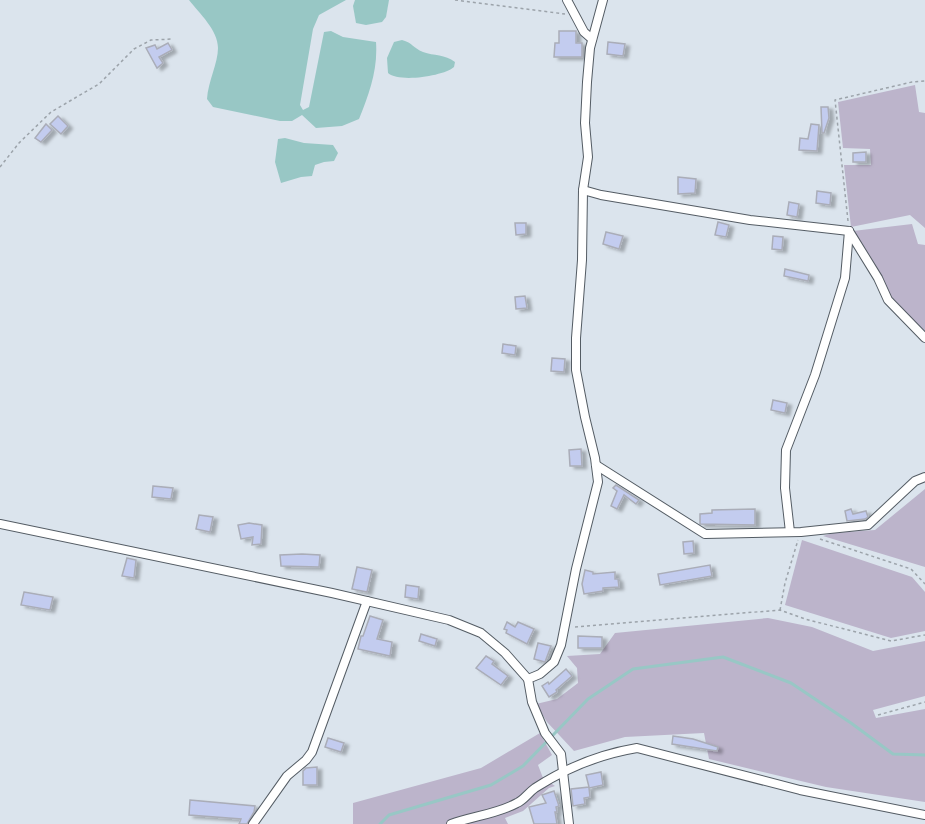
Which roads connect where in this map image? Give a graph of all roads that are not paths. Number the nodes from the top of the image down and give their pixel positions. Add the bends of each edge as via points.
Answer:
1 (567, 0) edge
2 (603, 0) edge
3 (592, 39) junction
4 (583, 190) junction
5 (849, 231) junction
6 (925, 338) edge
7 (596, 465) junction
8 (925, 477) edge
9 (0, 524) edge
10 (790, 532) junction
11 (367, 601) junction
12 (528, 679) junction
13 (564, 772) junction
14 (925, 816) edge
15 (254, 824) edge
16 (451, 824) edge
17 (569, 824) edge

1 - 3 street
2 - 3 street
3 - 4 street via 585,123 588,157
4 - 5 street via 750,220
4 - 7 street via 576,370
5 - 6 street via 888,300
5 - 10 street via 845,278 815,375 786,450
7 - 10 street via 705,534
7 - 12 street via 598,482 554,662
8 - 10 street via 915,481 868,525
9 - 11 street
11 - 12 street via 449,620 481,633 505,652
11 - 15 street via 312,752 287,776
12 - 13 street via 532,702 545,733 561,754
13 - 14 street via 590,759 637,748 800,790
13 - 16 street via 499,812
13 - 17 street

